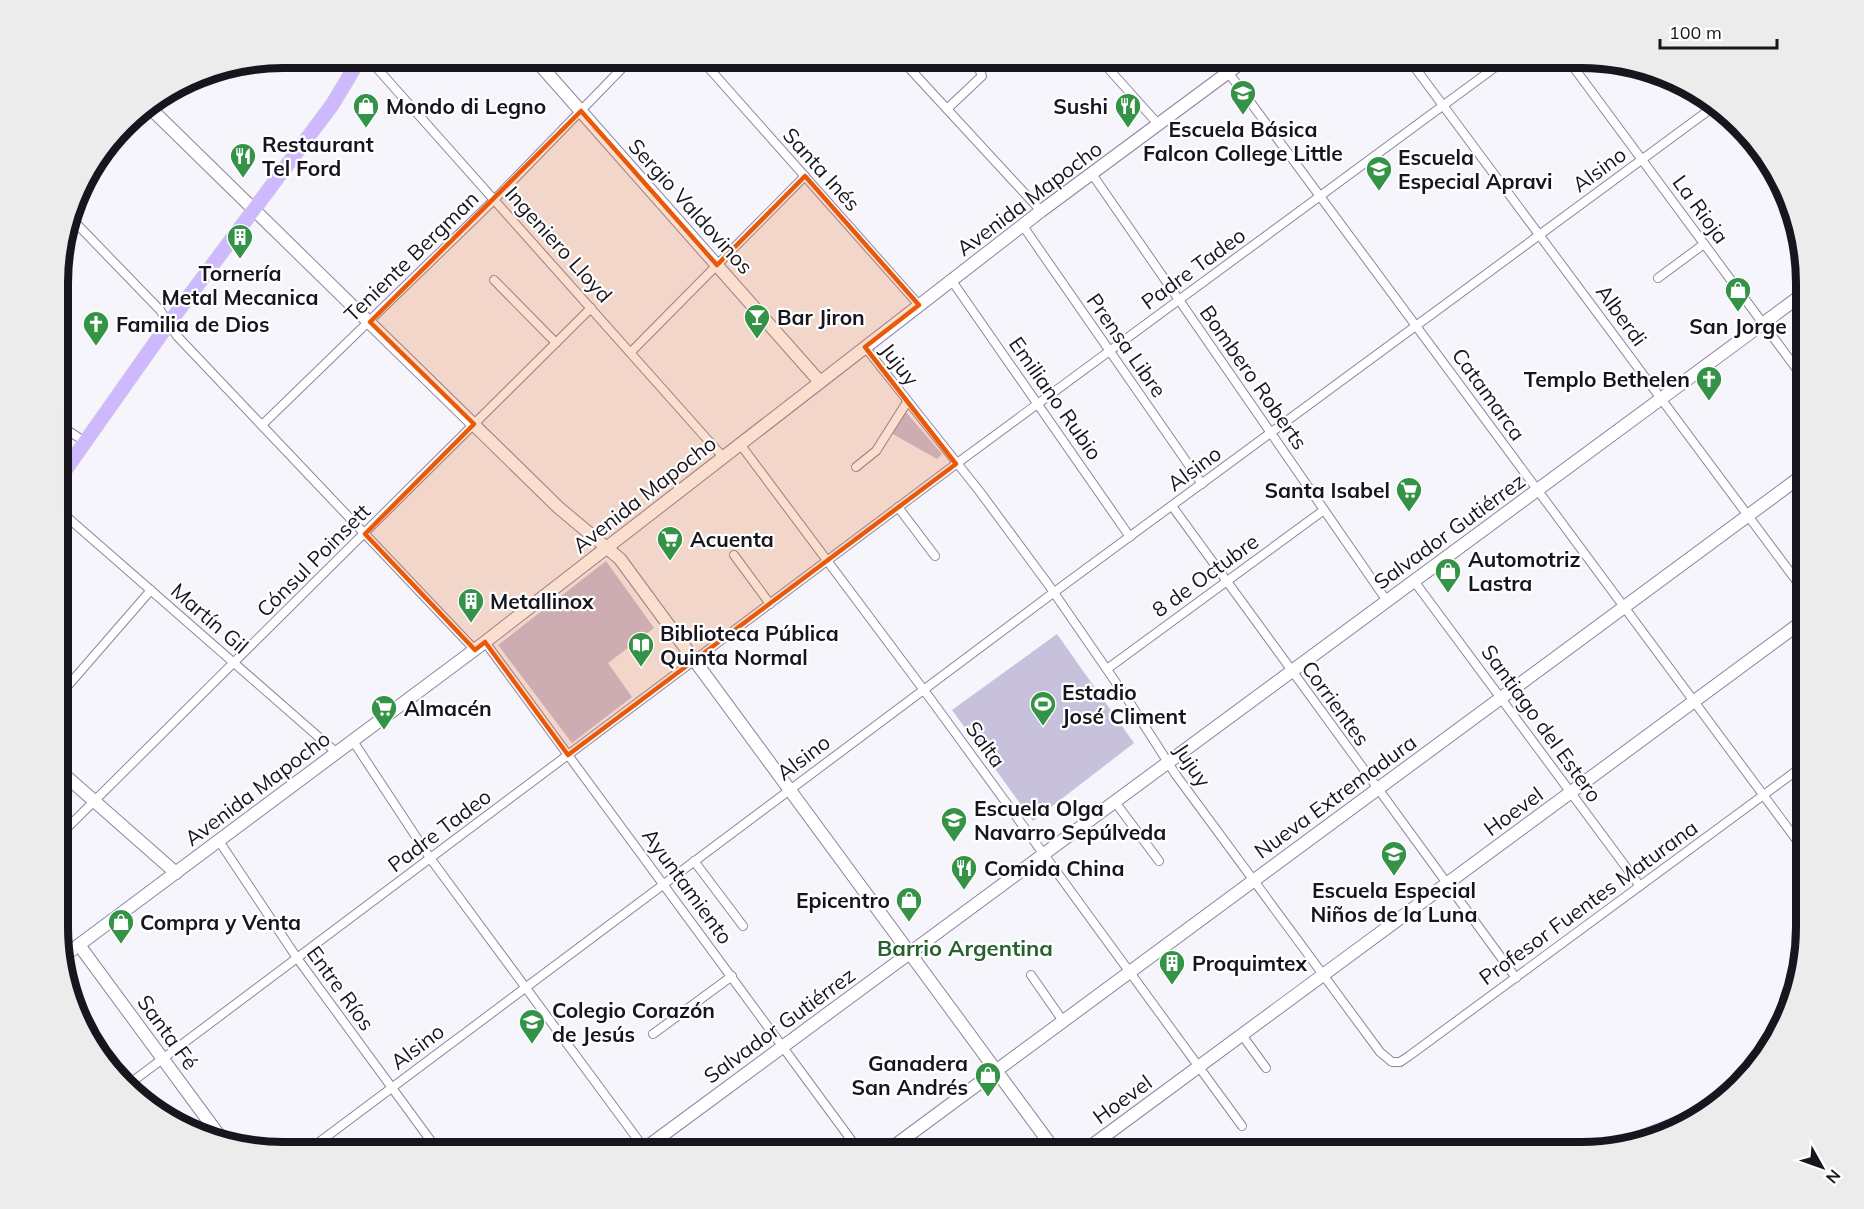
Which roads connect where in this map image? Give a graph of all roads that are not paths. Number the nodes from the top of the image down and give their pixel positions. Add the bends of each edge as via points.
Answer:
1 (354, 68) edge
2 (377, 68) edge
3 (543, 68) edge
4 (622, 68) edge
5 (709, 68) edge
6 (908, 68) edge
7 (979, 68) edge
8 (1108, 68) edge
9 (1232, 68) edge
10 (1415, 68) edge
11 (1494, 68) edge
12 (1574, 68) edge
13 (1228, 72) junction
14 (1443, 105) junction
15 (947, 109) junction
16 (1709, 110) edge
17 (154, 111) edge
18 (581, 111) junction
19 (1158, 124) junction
20 (1642, 160) junction
21 (1092, 174) junction
22 (805, 176) junction
23 (1320, 196) junction
24 (495, 199) junction
25 (254, 210) junction
26 (1041, 211) junction
27 (76, 223) edge
28 (1023, 226) junction
29 (1540, 235) junction
30 (1704, 244) junction
31 (717, 265) junction
32 (1658, 278) dead end
33 (494, 280) dead end
34 (952, 281) junction
35 (1796, 299) edge
36 (1179, 300) junction
37 (920, 305) junction
38 (591, 308) junction
39 (369, 322) junction
40 (169, 323) junction
41 (1762, 324) junction
42 (1416, 326) junction
43 (556, 343) junction
44 (865, 347) junction
45 (1109, 351) junction
46 (631, 352) junction
47 (1796, 368) edge
48 (820, 382) junction
49 (1661, 399) junction
50 (907, 402) junction
51 (1038, 404) junction
52 (262, 425) junction
53 (474, 425) junction
54 (68, 431) edge
55 (1271, 433) junction
56 (84, 441) junction
57 (740, 444) junction
58 (723, 457) junction
59 (956, 464) junction
60 (68, 465) edge
61 (856, 467) dead end
62 (1796, 480) edge
63 (1202, 484) junction
64 (1537, 490) junction
65 (1172, 506) junction
66 (898, 507) junction
67 (1324, 510) junction
68 (1747, 516) junction
69 (68, 518) edge
70 (365, 534) junction
71 (1130, 537) junction
72 (606, 548) junction
73 (734, 555) dead end
74 (935, 556) dead end
75 (827, 561) junction
76 (1414, 580) junction
77 (1796, 581) edge
78 (1226, 582) junction
79 (151, 590) junction
80 (1053, 593) junction
81 (1387, 601) junction
82 (770, 604) junction
83 (1624, 606) junction
84 (1796, 626) edge
85 (485, 642) junction
86 (475, 650) junction
87 (695, 660) junction
88 (235, 664) junction
89 (1107, 669) junction
90 (1290, 672) junction
91 (68, 686) edge
92 (923, 690) junction
93 (1501, 698) junction
94 (1694, 701) junction
95 (353, 741) junction
96 (337, 753) junction
97 (568, 755) junction
98 (1168, 762) junction
99 (1796, 771) edge
100 (68, 778) edge
101 (790, 789) junction
102 (1377, 789) junction
103 (1571, 792) junction
104 (1763, 795) junction
105 (95, 801) junction
106 (1115, 802) junction
107 (68, 827) edge
108 (1796, 839) edge
109 (219, 841) junction
110 (1044, 854) junction
111 (430, 858) junction
112 (694, 861) junction
113 (1159, 861) dead end
114 (177, 873) junction
115 (1253, 880) junction
116 (664, 884) junction
117 (1446, 884) junction
118 (1640, 886) junction
119 (743, 926) dead end
120 (79, 945) junction
121 (69, 952) edge
122 (910, 953) junction
123 (297, 958) junction
124 (1129, 972) junction
125 (1031, 975) dead end
126 (1322, 975) junction
127 (732, 976) junction
128 (1516, 978) junction
129 (526, 987) junction
130 (1064, 1020) junction
131 (653, 1034) dead end
132 (1242, 1035) junction
133 (784, 1046) junction
134 (163, 1059) junction
135 (1388, 1060) joint
136 (1198, 1066) junction
137 (1266, 1068) dead end
138 (996, 1070) junction
139 (133, 1081) edge
140 (392, 1088) junction
141 (1242, 1126) dead end
142 (215, 1131) edge
143 (319, 1142) edge
144 (432, 1142) edge
145 (638, 1142) edge
146 (656, 1142) edge
147 (853, 1142) edge
148 (899, 1142) edge
149 (1049, 1142) edge
150 (1096, 1142) edge

1 - 25 main road via 332,105
2 - 24 street, Ingeniero Lloyd
3 - 18 main road, Sergio Valdovinos
4 - 18 street, Teniente Bergman
5 - 22 street, Santa Inés
6 - 15 street
7 - 15 street via 982,76
8 - 19 street
9 - 13 main road, Avenida Mapocho
10 - 14 street, Alberdi
11 - 14 street, Padre Tadeo
12 - 20 street, La Rioja
13 - 19 main road, Avenida Mapocho
13 - 23 street, Catamarca
14 - 23 street, Padre Tadeo
14 - 29 street, Alberdi
15 - 26 street
16 - 20 street, Alsino
17 - 25 main road
18 - 24 street, Teniente Bergman
18 - 31 main road, Sergio Valdovinos
19 - 21 main road, Avenida Mapocho
20 - 29 street, Alsino
20 - 30 street, La Rioja
21 - 26 main road, Avenida Mapocho
21 - 36 street, Bombero Roberts
22 - 31 street
22 - 37 street, Santa Inés
23 - 36 street, Padre Tadeo
23 - 42 street, Catamarca
24 - 38 street, Ingeniero Lloyd
24 - 39 street, Teniente Bergman
25 - 39 main road
25 - 40 main road
26 - 28 main road, Avenida Mapocho
27 - 40 street
28 - 34 main road, Avenida Mapocho
28 - 45 street, Prensa Libre
29 - 42 street, Alsino
29 - 49 street, Alberdi
30 - 32 street
30 - 41 street, La Rioja
31 - 46 street
31 - 48 main road, Sergio Valdovinos
33 - 43 street
34 - 37 main road, Avenida Mapocho
34 - 51 street, Emiliano Rubio
35 - 41 main road, Salvador Gutiérrez
36 - 45 street, Padre Tadeo
36 - 55 street, Bombero Roberts
37 - 44 main road, Avenida Mapocho
38 - 43 street, Cónsul Poinsett
38 - 46 street, Ingeniero Lloyd
39 - 52 street, Teniente Bergman
39 - 53 main road
40 - 52 street
40 - 56 main road
41 - 47 street, La Rioja
41 - 49 main road, Salvador Gutiérrez
42 - 55 street, Alsino
42 - 64 street, Catamarca
43 - 53 street, Cónsul Poinsett
44 - 48 main road, Avenida Mapocho
44 - 50 street, Jujuy
45 - 51 street, Padre Tadeo
45 - 63 street, Prensa Libre
46 - 58 street, Ingeniero Lloyd
48 - 57 main road, Avenida Mapocho
49 - 64 main road, Salvador Gutiérrez
49 - 68 street, Alberdi
50 - 59 street, Jujuy
50 - 61 street, Jujuy via 876,451
51 - 59 street, Padre Tadeo
51 - 71 street, Emiliano Rubio
52 - 70 street
53 - 70 street, Cónsul Poinsett
53 - 72 main road
54 - 56 street
55 - 63 street, Alsino
55 - 67 street, Bombero Roberts
56 - 60 main road
57 - 58 main road, Avenida Mapocho
57 - 75 street, Salta
58 - 72 main road, Avenida Mapocho
59 - 66 street, Padre Tadeo
59 - 80 street, Jujuy
62 - 68 main road, Nueva Extremadura
63 - 65 street, Alsino
64 - 76 main road, Salvador Gutiérrez
64 - 83 street, Catamarca
65 - 71 street, Alsino
65 - 78 street, Corrientes
66 - 74 street
66 - 75 street, Padre Tadeo
67 - 78 street, 8 de Octubre
67 - 81 street, Bombero Roberts
68 - 77 street, Alberdi
68 - 83 main road, Nueva Extremadura
69 - 79 street, Martín Gil
70 - 86 street
70 - 88 street, Cónsul Poinsett
71 - 80 street, Alsino
72 - 85 main road, Avenida Mapocho
72 - 87 main road via 625,564
73 - 82 street
75 - 82 street, Padre Tadeo
75 - 92 street, Salta
76 - 81 main road, Salvador Gutiérrez
76 - 93 street, Santiago del Estero
78 - 89 street, 8 de Octubre
78 - 90 street, Corrientes
79 - 88 street, Martín Gil
79 - 91 street
80 - 89 street, Jujuy
80 - 92 street, Alsino
81 - 90 main road, Salvador Gutiérrez
82 - 87 street, Padre Tadeo
83 - 93 main road, Nueva Extremadura
83 - 94 street, Catamarca
84 - 94 main road, Hoevel
85 - 86 main road, Avenida Mapocho
85 - 97 street, Ayuntamiento
86 - 95 main road, Avenida Mapocho
87 - 97 street, Padre Tadeo
87 - 101 main road
88 - 96 street, Martín Gil
88 - 105 street, Cónsul Poinsett
89 - 98 street, Jujuy
90 - 98 main road, Salvador Gutiérrez
90 - 102 street, Corrientes
92 - 101 street, Alsino
92 - 110 street, Salta
93 - 102 main road, Nueva Extremadura
93 - 103 street, Santiago del Estero
94 - 103 main road, Hoevel
94 - 104 street, Catamarca
95 - 96 main road, Avenida Mapocho
95 - 111 street
96 - 109 main road, Avenida Mapocho
97 - 111 street, Padre Tadeo
97 - 116 street, Ayuntamiento
98 - 106 main road, Salvador Gutiérrez
98 - 115 street, Jujuy
99 - 104 street, Profesor Fuentes Maturana
100 - 105 main road
101 - 112 street, Alsino
101 - 122 main road
102 - 115 main road, Nueva Extremadura
102 - 117 street, Corrientes
103 - 117 main road, Hoevel
103 - 118 street, Santiago del Estero
104 - 108 street, Catamarca
104 - 118 street, Profesor Fuentes Maturana
105 - 107 street, Cónsul Poinsett
105 - 114 main road
106 - 110 main road, Salvador Gutiérrez
106 - 113 street
109 - 114 main road, Avenida Mapocho
109 - 123 street, Entre Ríos
110 - 122 main road, Salvador Gutiérrez
110 - 124 street, Salta
111 - 123 street, Padre Tadeo
111 - 129 street
112 - 116 street, Alsino
112 - 119 street
114 - 120 main road, Avenida Mapocho
115 - 124 main road, Nueva Extremadura
115 - 126 street, Jujuy
116 - 127 street, Ayuntamiento
116 - 129 street, Alsino
117 - 126 main road, Hoevel
117 - 128 street, Corrientes
118 - 128 street, Profesor Fuentes Maturana
120 - 121 main road, Avenida Mapocho
120 - 134 main road, Santa Fé
122 - 133 main road, Salvador Gutiérrez
122 - 138 main road
123 - 134 street, Padre Tadeo
123 - 140 street, Entre Ríos
124 - 130 main road, Nueva Extremadura
124 - 136 street, Salta
125 - 130 street
126 - 132 main road, Hoevel
126 - 135 street, Jujuy
127 - 131 street
127 - 133 street, Ayuntamiento
128 - 135 street, Profesor Fuentes Maturana via 1404,1060
129 - 140 street, Alsino
129 - 145 street
130 - 138 main road, Nueva Extremadura
132 - 136 main road, Hoevel
132 - 137 street
133 - 146 main road, Salvador Gutiérrez
133 - 147 street, Ayuntamiento
134 - 139 street, Padre Tadeo
134 - 142 main road, Santa Fé
136 - 141 street, Salta
136 - 150 main road, Hoevel
138 - 148 main road, Nueva Extremadura
138 - 149 main road
140 - 143 street, Alsino
140 - 144 street, Entre Ríos

